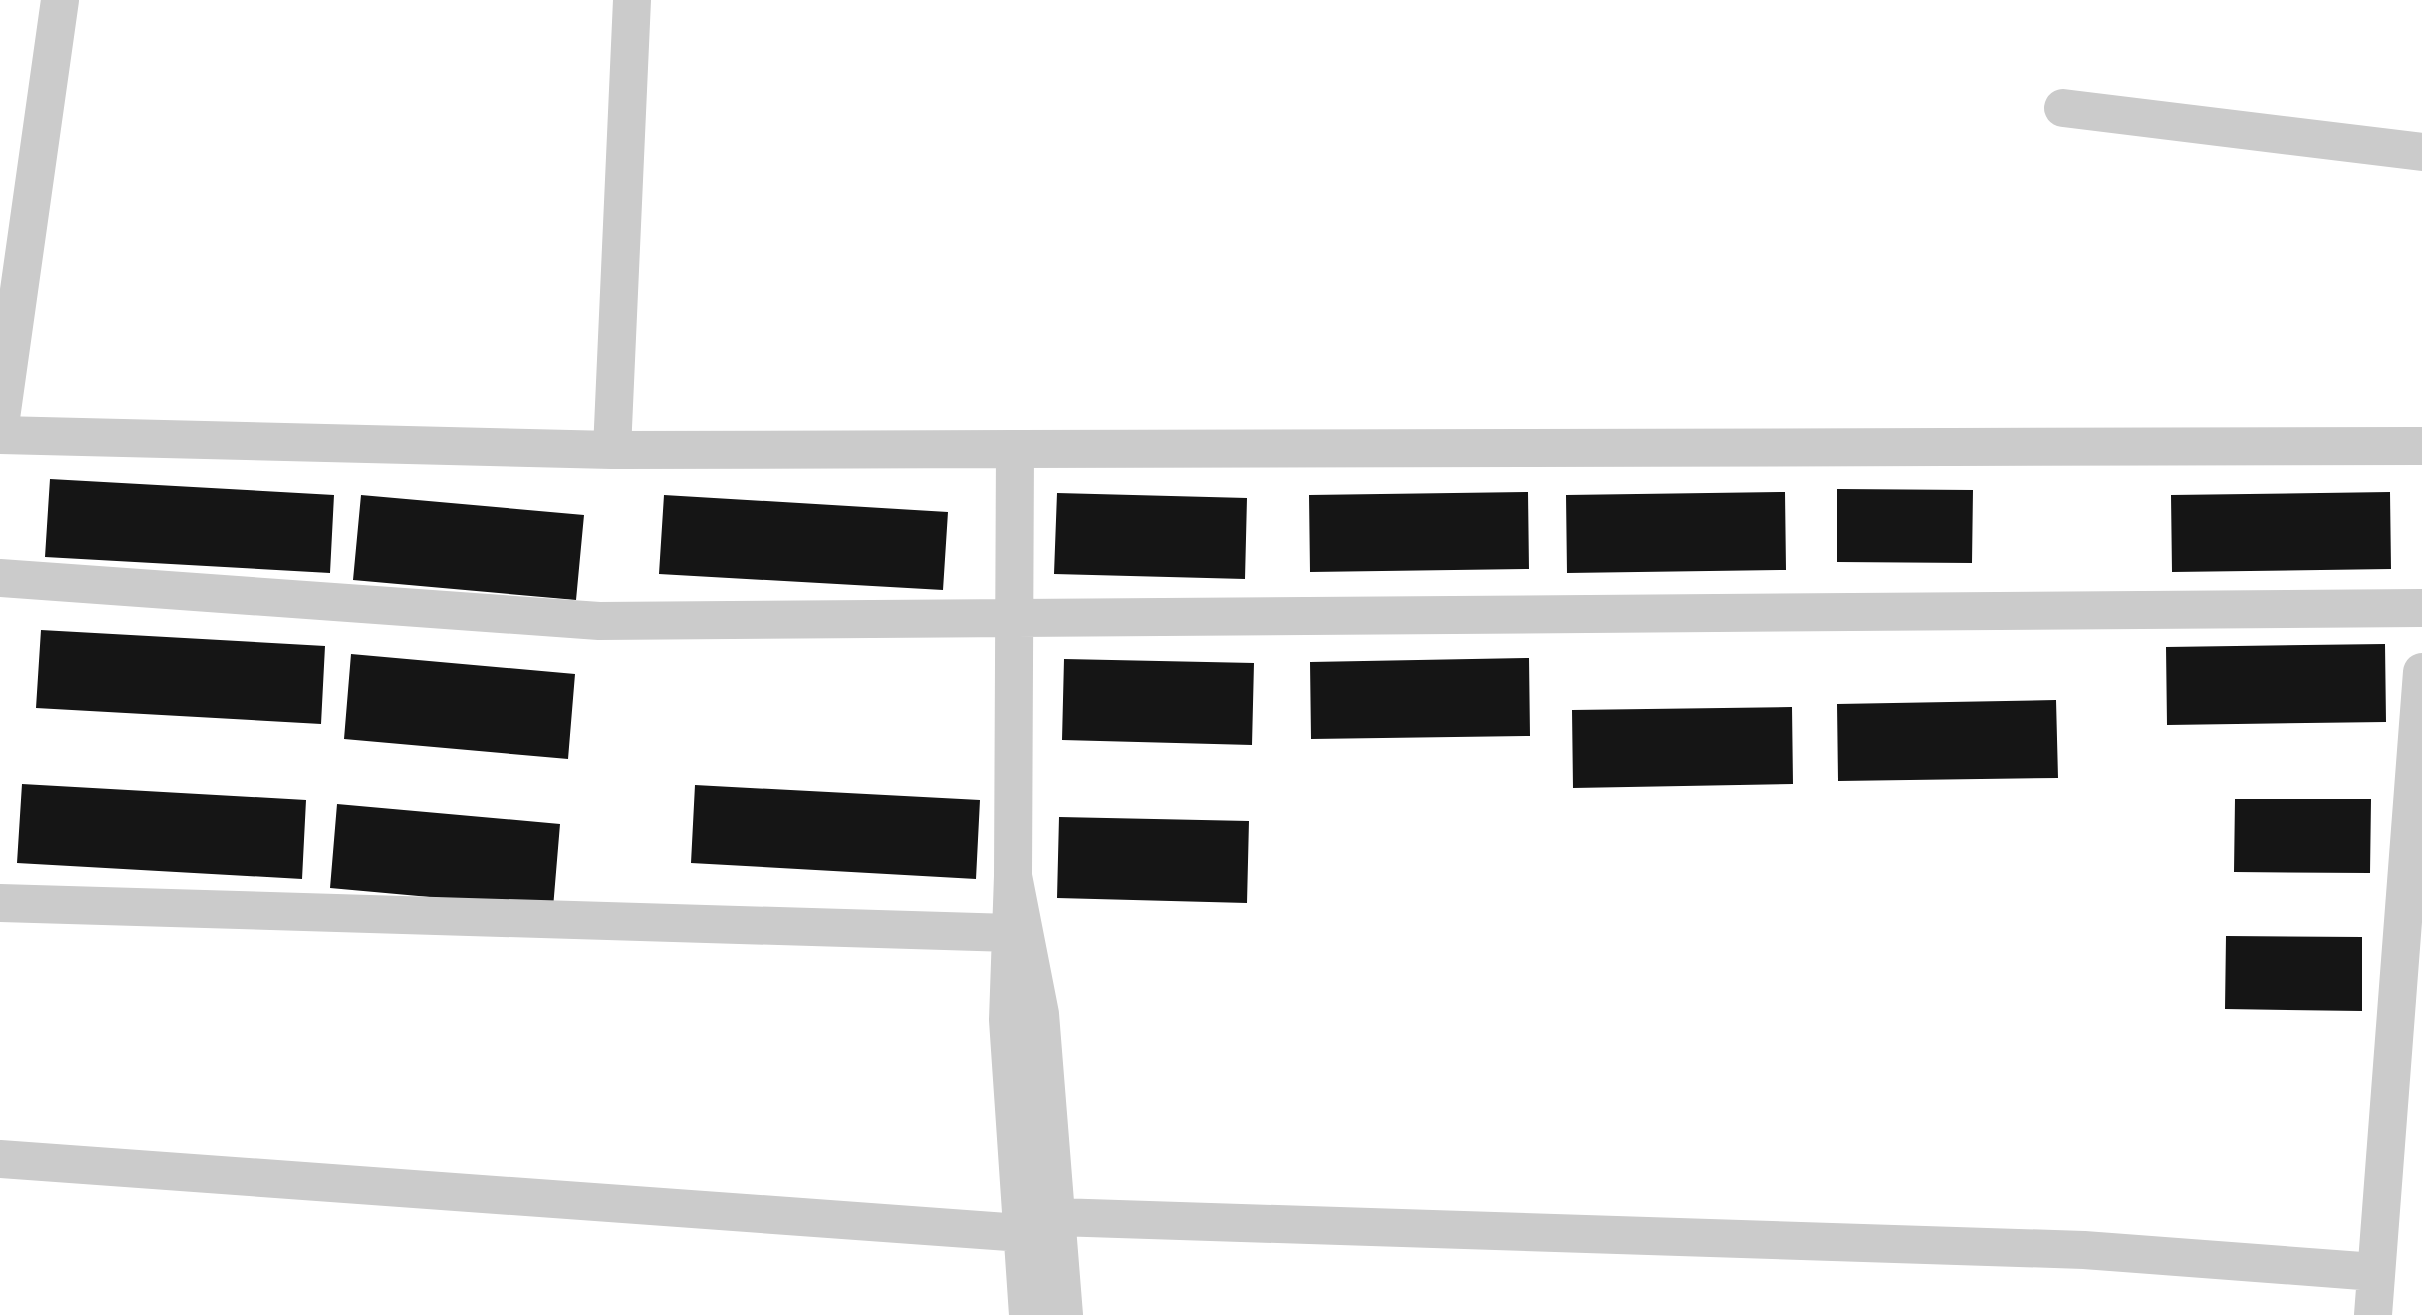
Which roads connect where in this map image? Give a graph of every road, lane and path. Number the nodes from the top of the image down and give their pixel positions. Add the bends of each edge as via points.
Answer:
1 (60, 0) edge
2 (632, 0) edge
3 (2063, 108) dead end
4 (2422, 152) edge
5 (0, 425) edge
6 (0, 435) edge
7 (2422, 446) edge
8 (612, 450) junction
9 (1015, 450) junction
10 (0, 578) edge
11 (2422, 608) edge
12 (1013, 620) junction
13 (2422, 672) edge
14 (1013, 876) junction
15 (0, 903) edge
16 (1011, 933) junction
17 (0, 1159) edge
18 (1056, 1217) junction
19 (1022, 1233) junction
20 (2375, 1272) junction
21 (1028, 1315) edge
22 (1064, 1315) edge
23 (2373, 1315) edge

1 - 5 street
2 - 8 street
3 - 4 street
6 - 8 street
7 - 9 street
8 - 9 street
9 - 12 street
10 - 12 street via 599,621
11 - 12 street
12 - 14 street
13 - 20 street
14 - 16 street
14 - 18 street via 1040,1014
15 - 16 street
16 - 19 street via 1008,1020
17 - 19 street
18 - 20 street via 2084,1250
18 - 22 street
19 - 21 street
20 - 23 street

